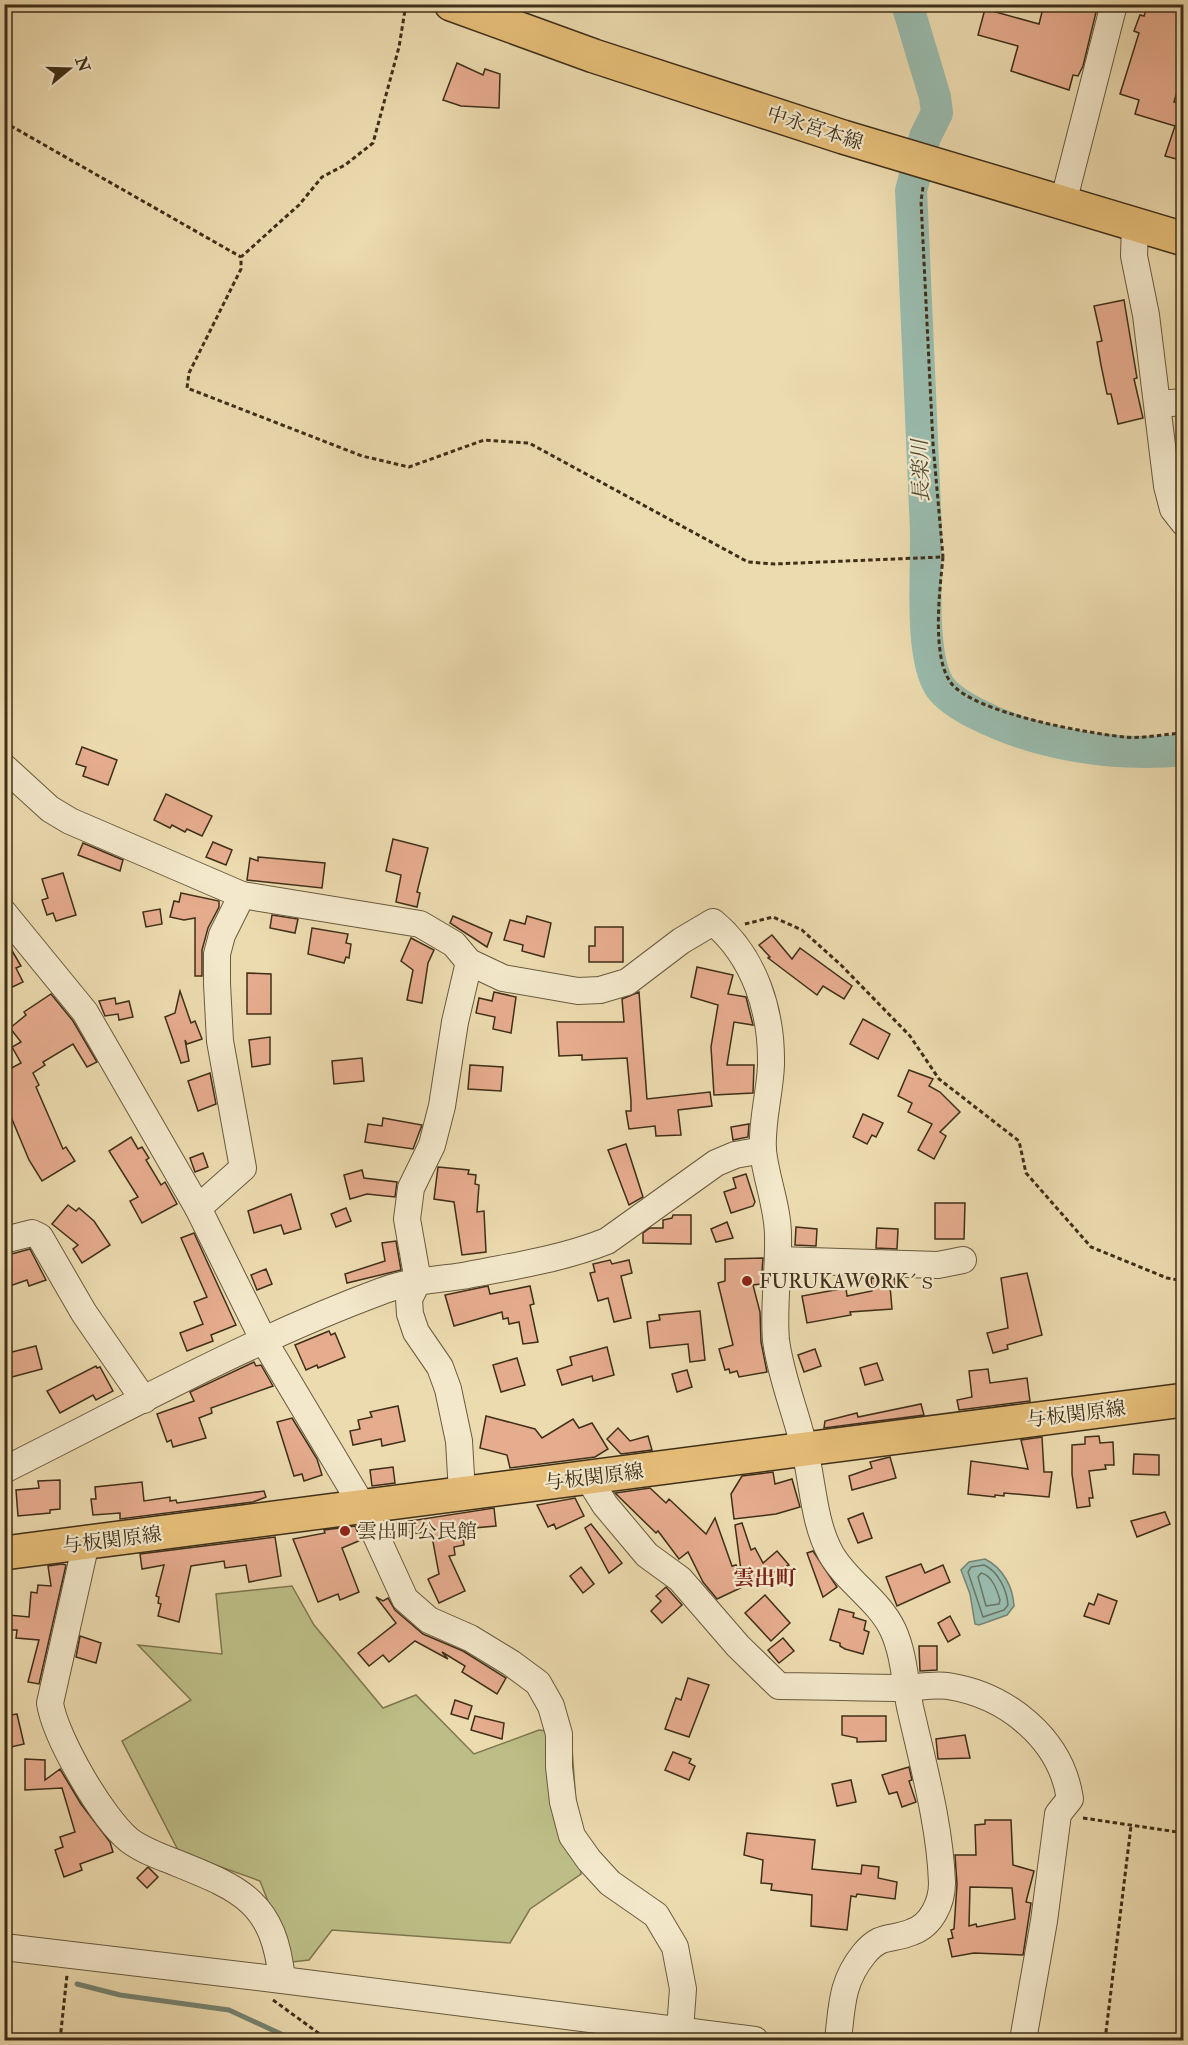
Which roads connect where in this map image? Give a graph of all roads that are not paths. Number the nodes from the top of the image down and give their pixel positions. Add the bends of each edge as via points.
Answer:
1 (451, 4) edge
2 (1114, 4) edge
3 (1063, 202) junction
4 (1135, 225) junction
5 (1184, 239) edge
6 (1184, 402) edge
7 (1158, 404) junction
8 (1184, 522) edge
9 (4, 767) edge
10 (242, 895) junction
11 (4, 913) edge
12 (469, 962) junction
13 (763, 1150) junction
14 (198, 1208) junction
15 (4, 1240) edge
16 (778, 1260) junction
17 (963, 1260) dead end
18 (418, 1281) junction
19 (264, 1341) junction
20 (144, 1400) junction
21 (1184, 1400) edge
22 (805, 1450) junction
23 (4, 1470) edge
24 (588, 1478) junction
25 (462, 1493) junction
26 (363, 1507) junction
27 (86, 1543) junction
28 (4, 1553) edge
29 (906, 1688) junction
30 (4, 1947) edge
31 (282, 1980) junction
32 (680, 2030) junction
33 (755, 2040) edge
34 (838, 2040) edge
35 (1023, 2040) edge

1 - 3 main road, 中永宮本線 via 594,56 891,152 932,175
2 - 3 street
3 - 4 main road, 中永宮本線
4 - 5 main road, 中永宮本線
4 - 7 street via 1134,256
6 - 7 street
7 - 8 street via 1167,486 1173,509
9 - 10 street via 50,809 70,821
10 - 12 street via 420,924 446,938
10 - 14 street via 222,935 217,954 217,984 220,1041 243,1168
11 - 14 street via 84,1012
12 - 13 street via 503,978 578,991 600,990 627,982 713,922 746,959 766,1018 771,1064
12 - 18 street via 442,1106 432,1145 408,1203 407,1219
13 - 16 street via 777,1223
13 - 18 street via 716,1163 607,1241 589,1248 460,1276
14 - 19 street
15 - 20 street via 32,1233 40,1237 84,1313
16 - 17 street via 938,1265
16 - 22 street via 776,1341
18 - 19 street via 383,1290
18 - 25 street via 409,1299 410,1314 448,1389 459,1442
19 - 20 street
19 - 26 street
20 - 23 street
21 - 22 main road, 与板関原線
22 - 24 main road, 与板関原線
22 - 29 street via 819,1522 831,1553 892,1628
24 - 25 main road, 与板関原線
24 - 29 street via 647,1555 680,1579 779,1686
25 - 26 main road, 与板関原線
26 - 27 main road, 与板関原線
26 - 32 street via 405,1599 429,1620 495,1653 538,1683 551,1706 559,1734 560,1779 572,1836 610,1883 656,1915 675,1947 683,1989
27 - 28 main road, 与板関原線
27 - 31 street via 50,1703 61,1741 130,1840 153,1854 239,1890 255,1903 277,1948
29 - 34 street via 934,1819 941,1899 933,1914 912,1933 883,1937 862,1956 843,1991
29 - 35 street via 946,1686 997,1701 1019,1714 1046,1743 1067,1780 1070,1799 1058,1814
30 - 31 street
31 - 32 street
32 - 33 street

